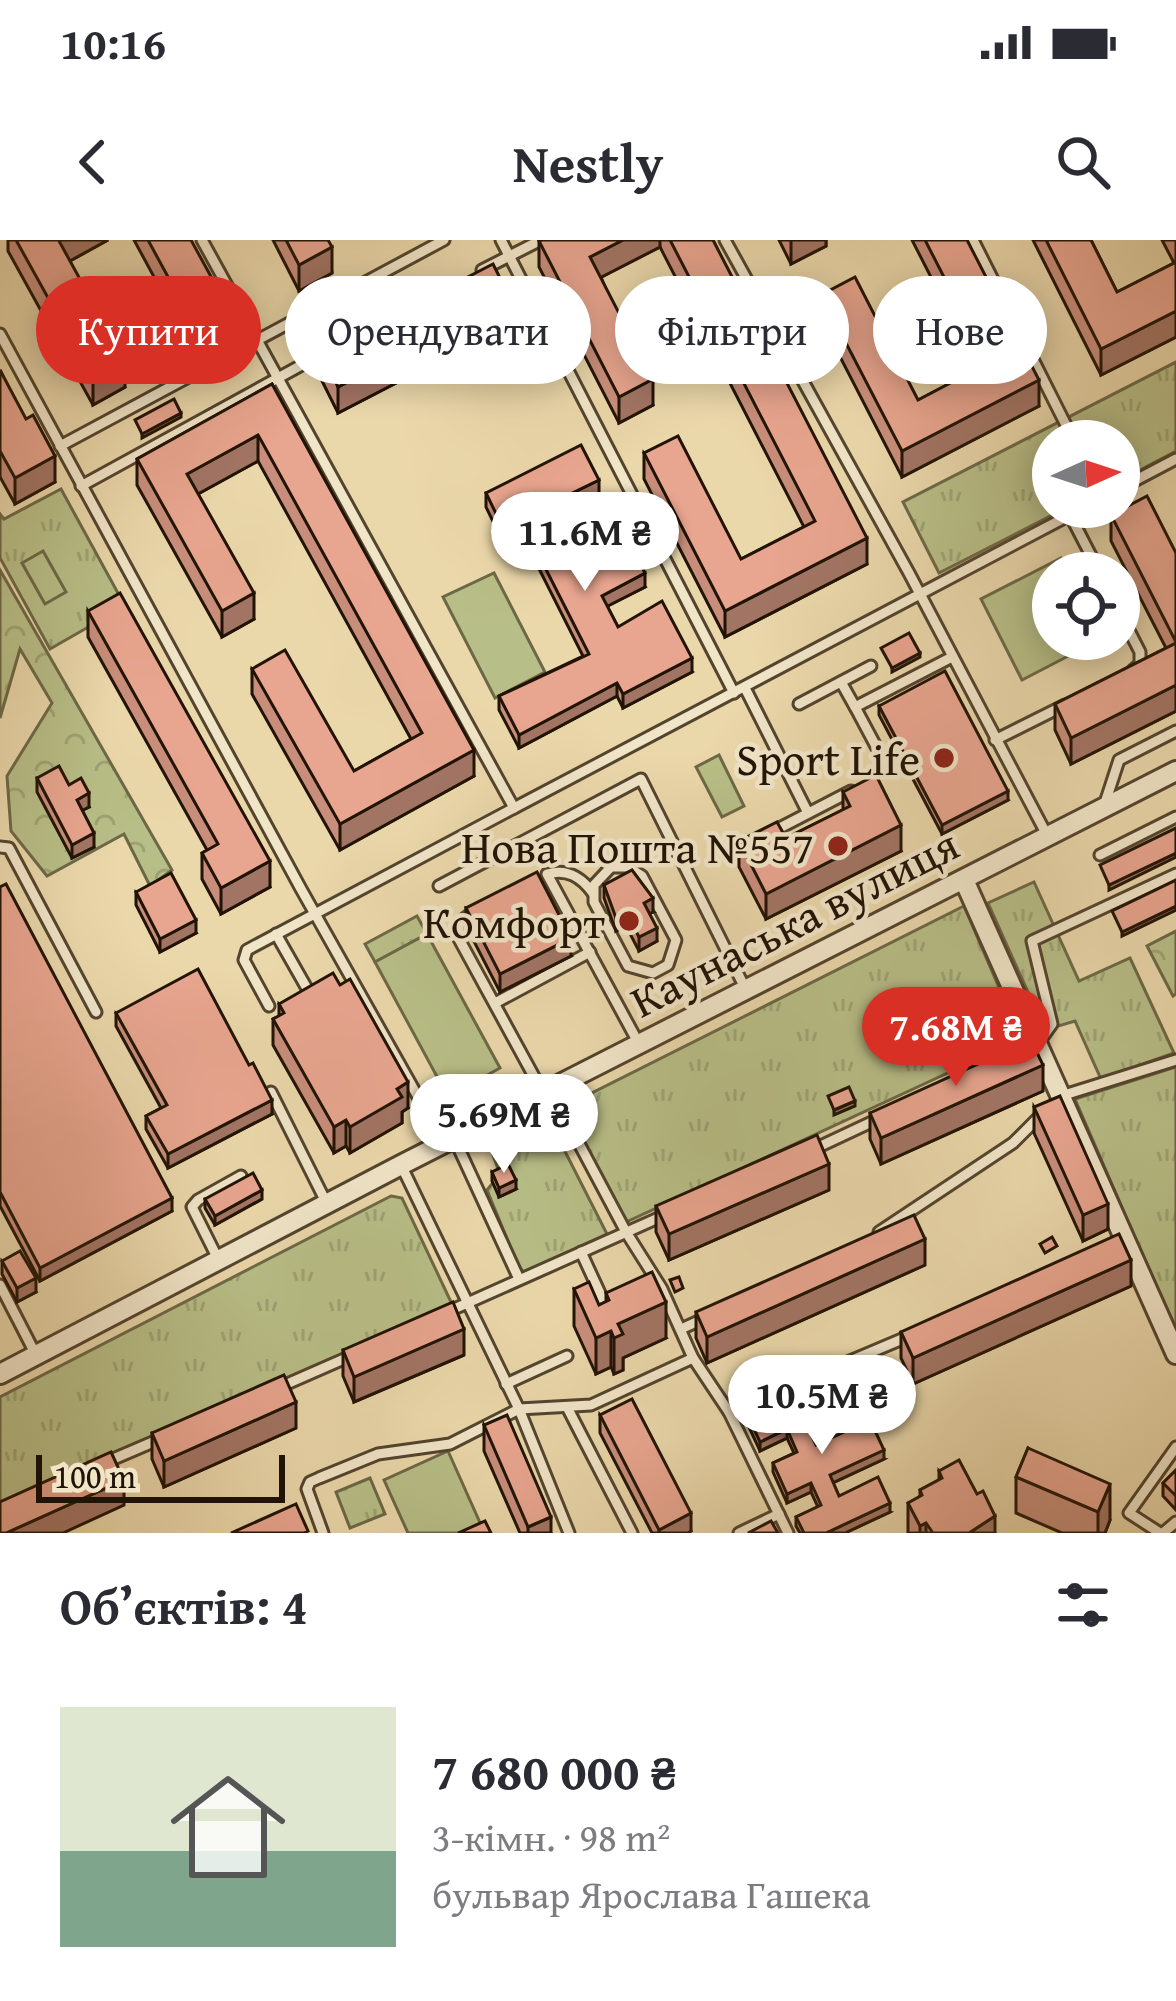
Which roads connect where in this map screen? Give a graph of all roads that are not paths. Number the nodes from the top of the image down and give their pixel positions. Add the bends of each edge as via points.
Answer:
1 (202, 240) edge
2 (444, 240) edge
3 (502, 240) edge
4 (541, 240) edge
5 (725, 240) edge
6 (973, 240) edge
7 (509, 256) junction
8 (221, 276) edge
9 (471, 276) edge
10 (0, 334) edge
11 (261, 335) edge
12 (261, 348) edge
13 (285, 374) edge
14 (278, 378) junction
15 (172, 384) edge
16 (1063, 420) edge
17 (59, 446) junction
18 (1176, 460) edge
19 (1140, 478) edge
20 (81, 486) junction
21 (1046, 528) edge
22 (682, 593) junction
23 (920, 595) junction
24 (669, 600) dead end
25 (952, 657) junction
26 (1140, 660) edge
27 (871, 666) dead end
28 (1116, 679) edge
29 (841, 682) junction
30 (740, 691) junction
31 (1078, 698) edge
32 (799, 704) dead end
33 (855, 707) junction
34 (1176, 731) edge
35 (995, 740) junction
36 (886, 765) dead end
37 (1176, 771) edge
38 (863, 784) edge
39 (514, 808) junction
40 (1103, 809) junction
41 (808, 813) junction
42 (1176, 818) edge
43 (1048, 837) junction
44 (756, 841) edge
45 (0, 848) edge
46 (1100, 855) dead end
47 (547, 874) junction
48 (1176, 874) edge
49 (964, 880) junction
50 (527, 884) edge
51 (439, 886) dead end
52 (592, 893) junction
53 (488, 904) edge
54 (314, 914) junction
55 (276, 934) junction
56 (590, 952) junction
57 (746, 988) junction
58 (309, 992) edge
59 (494, 1003) junction
60 (269, 1006) dead end
61 (96, 1012) dead end
62 (639, 1044) junction
63 (1038, 1044) junction
64 (1018, 1054) edge
65 (1176, 1060) edge
66 (547, 1091) junction
67 (271, 1092) edge
68 (418, 1095) junction
69 (1061, 1096) junction
70 (405, 1102) edge
71 (894, 1112) edge
72 (449, 1140) junction
73 (797, 1156) edge
74 (401, 1165) junction
75 (241, 1176) edge
76 (327, 1204) junction
77 (685, 1206) edge
78 (626, 1232) junction
79 (875, 1235) edge
80 (581, 1252) junction
81 (219, 1261) junction
82 (519, 1279) junction
83 (0, 1286) edge
84 (604, 1302) edge
85 (465, 1304) junction
86 (719, 1310) edge
87 (425, 1322) edge
88 (929, 1327) edge
89 (681, 1329) junction
90 (364, 1349) edge
91 (1176, 1354) edge
92 (36, 1355) junction
93 (567, 1356) dead end
94 (693, 1358) junction
95 (0, 1374) edge
96 (506, 1384) junction
97 (262, 1395) edge
98 (519, 1409) junction
99 (568, 1409) junction
100 (729, 1412) junction
101 (174, 1433) edge
102 (1176, 1448) edge
103 (87, 1470) edge
104 (1109, 1503) edge
105 (1129, 1513) junction
106 (778, 1514) junction
107 (1176, 1522) edge
108 (323, 1533) edge
109 (569, 1533) edge
110 (632, 1533) edge
111 (739, 1533) edge
112 (788, 1533) edge
113 (1162, 1533) edge

1 - 8 lane
2 - 11 lane
3 - 7 lane
4 - 7 lane
5 - 23 lane
6 - 16 lane
7 - 9 lane
7 - 22 lane
10 - 17 lane
12 - 14 lane
13 - 14 lane
14 - 20 lane
14 - 39 lane
15 - 17 lane
17 - 20 lane
18 - 19 lane
20 - 54 lane
21 - 23 lane
22 - 24 lane
22 - 30 lane
23 - 25 lane
23 - 30 lane
25 - 33 lane
25 - 35 lane
26 - 28 lane
27 - 29 lane
29 - 32 lane
29 - 33 lane
30 - 39 lane
30 - 41 lane
31 - 35 lane
33 - 36 lane
34 - 40 lane via 1119,760
35 - 43 lane
37 - 40 street, Каунаська вулиця
38 - 41 lane
39 - 54 lane
40 - 43 street, Каунаська вулиця
41 - 44 lane
42 - 46 lane
43 - 49 street, Каунаська вулиця
45 - 61 lane via 9,848
47 - 50 lane
47 - 52 lane via 576,876
47 - 56 lane
48 - 63 lane via 1033,941 1052,1024
49 - 57 street, Каунаська вулиця
49 - 63 street
51 - 57 lane via 641,779
52 - 52 lane via 611,867 642,876 676,940 668,965 644,974 628,966
53 - 59 lane via 464,917 458,931
54 - 55 lane
54 - 68 lane
55 - 58 lane
55 - 60 lane via 242,956
56 - 59 lane
56 - 62 lane
57 - 62 street, Каунаська вулиця
59 - 66 lane
62 - 66 street, Каунаська вулиця
63 - 64 lane
63 - 69 street
65 - 69 lane
66 - 72 street, Каунаська вулиця
66 - 78 lane
67 - 76 lane
68 - 70 lane
68 - 72 lane
69 - 79 lane via 1013,1143
69 - 91 street via 1116,1242
71 - 73 lane
72 - 74 street, Каунаська вулиця
72 - 82 lane
74 - 76 street, Каунаська вулиця
74 - 85 lane
75 - 81 lane via 192,1207
76 - 81 street, Каунаська вулиця
77 - 78 lane
78 - 80 lane
78 - 89 lane
80 - 82 lane
80 - 84 lane
81 - 92 street, Каунаська вулиця
82 - 85 lane
83 - 92 lane
85 - 87 lane
85 - 96 lane
86 - 89 lane
88 - 100 lane
89 - 94 lane
90 - 97 lane
92 - 95 street, Каунаська вулиця
93 - 96 lane
94 - 99 lane
94 - 100 lane
96 - 98 lane
98 - 99 lane
98 - 108 lane via 450,1444 378,1454 310,1482 308,1499
98 - 109 lane
99 - 110 lane
100 - 106 lane
101 - 103 lane
102 - 105 lane
104 - 105 lane
105 - 113 lane
106 - 111 lane
106 - 112 lane
107 - 113 lane

